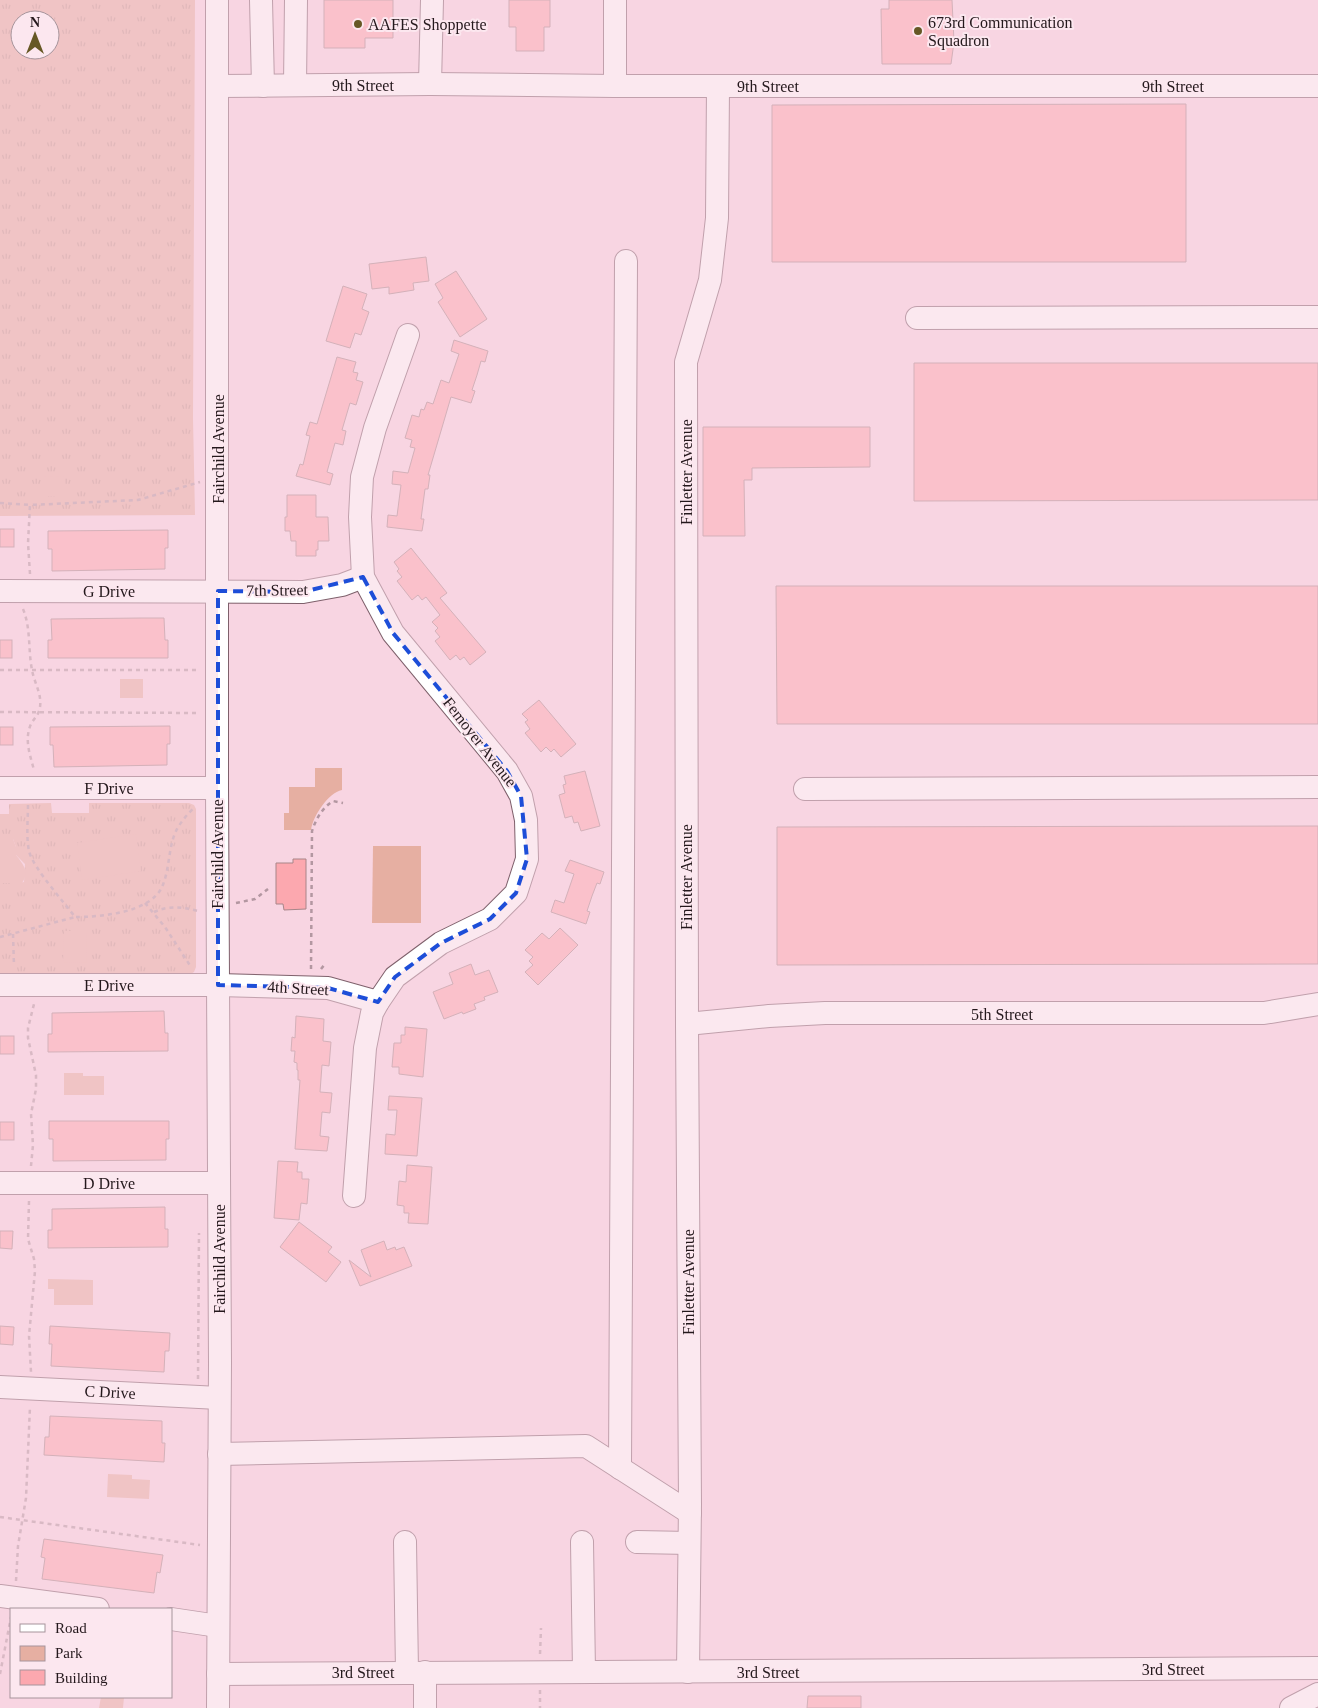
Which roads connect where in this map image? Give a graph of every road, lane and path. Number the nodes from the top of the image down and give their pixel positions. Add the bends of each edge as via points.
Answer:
1 (217, 0) edge
2 (261, 0) edge
3 (296, 0) edge
4 (432, 0) edge
5 (615, 0) edge
6 (430, 84) junction
7 (295, 85) junction
8 (217, 86) junction
9 (263, 86) junction
10 (615, 86) junction
11 (718, 86) junction
12 (1318, 86) edge
13 (626, 261) dead end
14 (1318, 317) edge
15 (917, 318) dead end
16 (408, 335) dead end
17 (218, 481) junction
18 (0, 503) edge
19 (30, 505) junction
20 (363, 577) junction
21 (16, 591) edge
22 (218, 591) junction
23 (0, 670) edge
24 (32, 670) junction
25 (199, 670) dead end
26 (0, 712) edge
27 (39, 712) junction
28 (199, 713) dead end
29 (1318, 787) edge
30 (0, 788) edge
31 (33, 788) junction
32 (217, 788) junction
33 (804, 789) dead end
34 (343, 803) dead end
35 (198, 804) dead end
36 (268, 889) dead end
37 (145, 903) junction
38 (217, 907) junction
39 (154, 912) junction
40 (75, 917) junction
41 (13, 934) junction
42 (0, 937) edge
43 (192, 968) dead end
44 (311, 973) dead end
45 (8, 985) edge
46 (38, 985) junction
47 (218, 985) junction
48 (378, 1002) junction
49 (1318, 1004) edge
50 (687, 1024) junction
51 (0, 1183) edge
52 (30, 1183) junction
53 (218, 1183) junction
54 (354, 1196) dead end
55 (199, 1229) dead end
56 (194, 1384) dead end
57 (0, 1386) edge
58 (31, 1388) junction
59 (220, 1398) junction
60 (219, 1454) junction
61 (620, 1468) junction
62 (690, 1513) junction
63 (0, 1518) edge
64 (23, 1521) junction
65 (405, 1542) dead end
66 (582, 1542) dead end
67 (637, 1542) dead end
68 (689, 1543) junction
69 (200, 1545) dead end
70 (9, 1604) edge
71 (80, 1608) edge
72 (172, 1619) edge
73 (218, 1626) junction
74 (1318, 1668) edge
75 (416, 1672) junction
76 (584, 1672) junction
77 (688, 1672) junction
78 (0, 1674) edge
79 (218, 1674) junction
80 (1318, 1694) edge
81 (218, 1708) edge
82 (426, 1708) edge
83 (1291, 1708) edge

1 - 8 street, Fairchild Avenue
2 - 9 street
3 - 7 street
4 - 6 street
5 - 10 street
6 - 7 street, 9th Street
6 - 10 street, 9th Street
7 - 9 street, 9th Street
8 - 9 street, 9th Street
8 - 17 street, Fairchild Avenue
10 - 11 street, 9th Street
11 - 12 street, 9th Street
11 - 50 street, Finletter Avenue via 717,218 710,280 686,362
13 - 61 street
14 - 15 street
16 - 20 street, Femoyer Avenue via 375,428 362,477
17 - 19 path via 190,483 138,500
17 - 22 street, Fairchild Avenue
18 - 19 path
19 - 21 path via 28,543
20 - 22 street, 7th Street via 342,585 304,592
20 - 48 street, Femoyer Avenue via 393,634 507,771 521,796 526,820 527,858 516,893 490,919 441,944 395,978
21 - 22 street, G Drive
21 - 24 path via 29,634
22 - 32 street, Fairchild Avenue
23 - 24 path
24 - 25 path
24 - 27 path via 39,696
26 - 27 path
27 - 28 path
27 - 31 path via 28,734 36,777
29 - 33 street
30 - 31 street, F Drive
31 - 32 street, F Drive
31 - 40 path via 29,852 33,864
32 - 38 street, Fairchild Avenue
34 - 44 path via 333,801 326,805 312,831
35 - 37 path via 176,831 158,894
36 - 38 path via 255,899
37 - 39 path
37 - 40 path via 131,910 103,916
38 - 39 path via 200,911 178,906
38 - 47 street, Fairchild Avenue
39 - 43 path
40 - 41 path
41 - 42 path
41 - 45 path
45 - 46 street, E Drive
46 - 47 street, E Drive
46 - 52 path via 28,1028 36,1075 31,1114
47 - 48 street, 4th Street via 328,988
47 - 53 street, Fairchild Avenue
48 - 54 street, Femoyer Avenue via 372,1013 365,1048
49 - 50 street, 5th Street via 1264,1013 825,1013
50 - 62 street, Finletter Avenue
51 - 52 street, D Drive
52 - 53 street, D Drive
52 - 58 path via 27,1226 35,1272 29,1336
53 - 59 street, Fairchild Avenue
55 - 56 path via 199,1375
57 - 58 street, C Drive
58 - 59 street, C Drive
58 - 64 path
59 - 60 street, Fairchild Avenue
60 - 61 street via 586,1446
60 - 73 street, Fairchild Avenue
61 - 62 street
62 - 68 street, Finletter Avenue
63 - 64 path
64 - 69 path
64 - 70 path
65 - 75 street
66 - 76 street
67 - 68 street
68 - 77 street, Finletter Avenue
70 - 71 street
70 - 78 path
72 - 73 street
73 - 79 street, Fairchild Avenue
74 - 77 street, 3rd Street
75 - 76 street, 3rd Street
75 - 79 street, 3rd Street
75 - 82 street
76 - 77 street, 3rd Street
79 - 81 street, Fairchild Avenue
80 - 83 street

